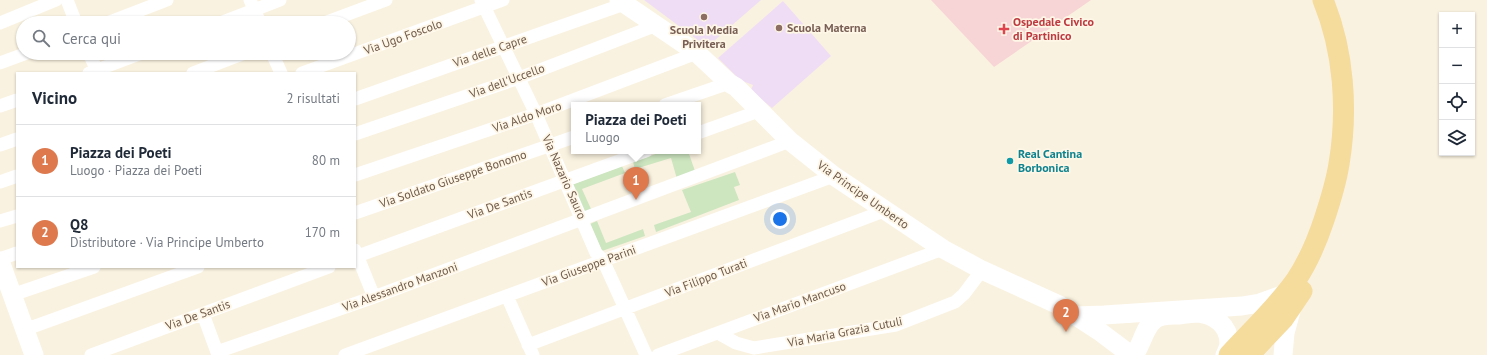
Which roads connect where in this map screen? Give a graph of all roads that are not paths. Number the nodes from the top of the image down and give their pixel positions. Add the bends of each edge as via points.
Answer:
1 (56, 0) edge
2 (67, 0) edge
3 (167, 0) edge
4 (280, 0) edge
5 (386, 0) edge
6 (503, 0) edge
7 (1323, 0) edge
8 (1337, 0) edge
9 (622, 2) edge
10 (483, 4) edge
11 (252, 5) edge
12 (73, 16) edge
13 (125, 16) edge
14 (232, 16) edge
15 (257, 16) edge
16 (343, 16) edge
17 (0, 22) edge
18 (657, 25) junction
19 (503, 47) junction
20 (356, 52) edge
21 (697, 53) junction
22 (16, 57) edge
23 (91, 60) edge
24 (124, 60) edge
25 (227, 60) edge
26 (275, 60) edge
27 (336, 60) edge
28 (0, 63) edge
29 (94, 72) edge
30 (196, 72) edge
31 (281, 72) edge
32 (305, 72) edge
33 (519, 78) junction
34 (729, 83) junction
35 (356, 98) edge
36 (16, 100) edge
37 (674, 102) edge
38 (0, 106) edge
39 (759, 111) junction
40 (536, 114) junction
41 (701, 131) edge
42 (356, 134) edge
43 (571, 138) edge
44 (16, 139) edge
45 (790, 141) junction
46 (0, 145) edge
47 (550, 145) junction
48 (638, 154) edge
49 (16, 176) edge
50 (356, 176) edge
51 (834, 176) junction
52 (565, 180) junction
53 (0, 182) edge
54 (884, 211) junction
55 (356, 213) edge
56 (16, 216) edge
57 (583, 219) junction
58 (0, 221) edge
59 (943, 249) junction
60 (16, 253) edge
61 (356, 255) edge
62 (0, 260) edge
63 (603, 260) junction
64 (91, 268) edge
65 (191, 268) edge
66 (326, 268) edge
67 (178, 270) edge
68 (982, 270) junction
69 (12, 295) junction
70 (507, 296) junction
71 (374, 297) junction
72 (1289, 300) junction
73 (625, 309) junction
74 (203, 314) junction
75 (1102, 323) junction
76 (24, 330) junction
77 (718, 333) junction
78 (531, 350) edge
79 (217, 354) edge
80 (34, 355) edge
81 (91, 355) edge
82 (345, 355) edge
83 (646, 355) edge
84 (658, 355) edge
85 (1133, 355) edge
86 (1226, 355) edge
87 (1229, 355) edge
88 (1249, 355) edge
89 (1283, 355) edge

1 - 17 street
2 - 12 street
3 - 13 street
4 - 11 street
5 - 16 street
6 - 10 street, Via Ugo Foscolo
7 - 72 main road via 1339,55 1343,130 1332,197 1320,232
8 - 72 main road via 1351,52 1355,95 1356,132 1352,164 1331,236 1319,263
9 - 18 street, Via Principe Umberto
9 - 19 street, Via delle Capre
10 - 19 street, Via Nazario Sauro
10 - 20 street, Via Ugo Foscolo
11 - 14 street
11 - 15 street
18 - 21 street, Via Principe Umberto
18 - 33 street, Via dell'Uccello
19 - 33 street, Via Nazario Sauro
19 - 35 street, Via delle Capre
21 - 34 street, Via Principe Umberto
21 - 40 street, Via Aldo Moro
22 - 28 street
23 - 29 street
24 - 29 street
25 - 30 street
26 - 31 street
27 - 32 street, Via Ugo Foscolo
33 - 40 street, Via Nazario Sauro
33 - 42 street, Via dell'Uccello
34 - 37 street
34 - 39 street, Via Principe Umberto
36 - 38 street
39 - 41 street
39 - 45 street, Via Principe Umberto
40 - 47 street, Via Nazario Sauro
40 - 50 street, Via Aldo Moro
43 - 47 street, Via Soldato Giuseppe Bonomo
44 - 46 street
45 - 51 street, Via Principe Umberto
45 - 57 street, Via Alessandro Manzoni
47 - 52 street, Via Nazario Sauro
47 - 55 street, Via Soldato Giuseppe Bonomo
48 - 52 street, Via De Santis
49 - 53 street
51 - 54 street, Via Principe Umberto
51 - 63 street, Via Giuseppe Parini
52 - 57 street, Via Nazario Sauro
52 - 61 street, Via De Santis
54 - 59 street, Via Principe Umberto
54 - 73 street, Via Filippo Turati
56 - 58 street
57 - 63 street, Via Nazario Sauro via 596,253
57 - 71 street, Via Alessandro Manzoni
59 - 68 street, Via Principe Umberto
59 - 77 street, Via Mario Mancuso
60 - 62 street
61 - 71 street
62 - 69 street
63 - 70 street, Via Giuseppe Parini
63 - 73 street, Via Nazario Sauro
64 - 69 street
65 - 67 street
66 - 74 street, Via De Santis
67 - 76 street
68 - 75 street, Via Principe Umberto via 1059,305 1076,316
68 - 77 street, Via Maria Grazia Cutuli via 955,302 896,325 754,348 736,343
69 - 76 street
70 - 78 street
70 - 82 street, Via Giuseppe Parini
71 - 79 street, Via Alessandro Manzoni
72 - 75 street
72 - 87 main road
72 - 88 main road via 1271,332
72 - 89 street
73 - 78 street, Via Filippo Turati
73 - 83 street, Via Nazario Sauro
74 - 79 street
74 - 81 street, Via De Santis
75 - 85 street
76 - 80 street
77 - 84 street, Via Mario Mancuso
85 - 86 street via 1139,348 1148,326 1154,320 1163,316 1198,313 1221,322 1229,343

